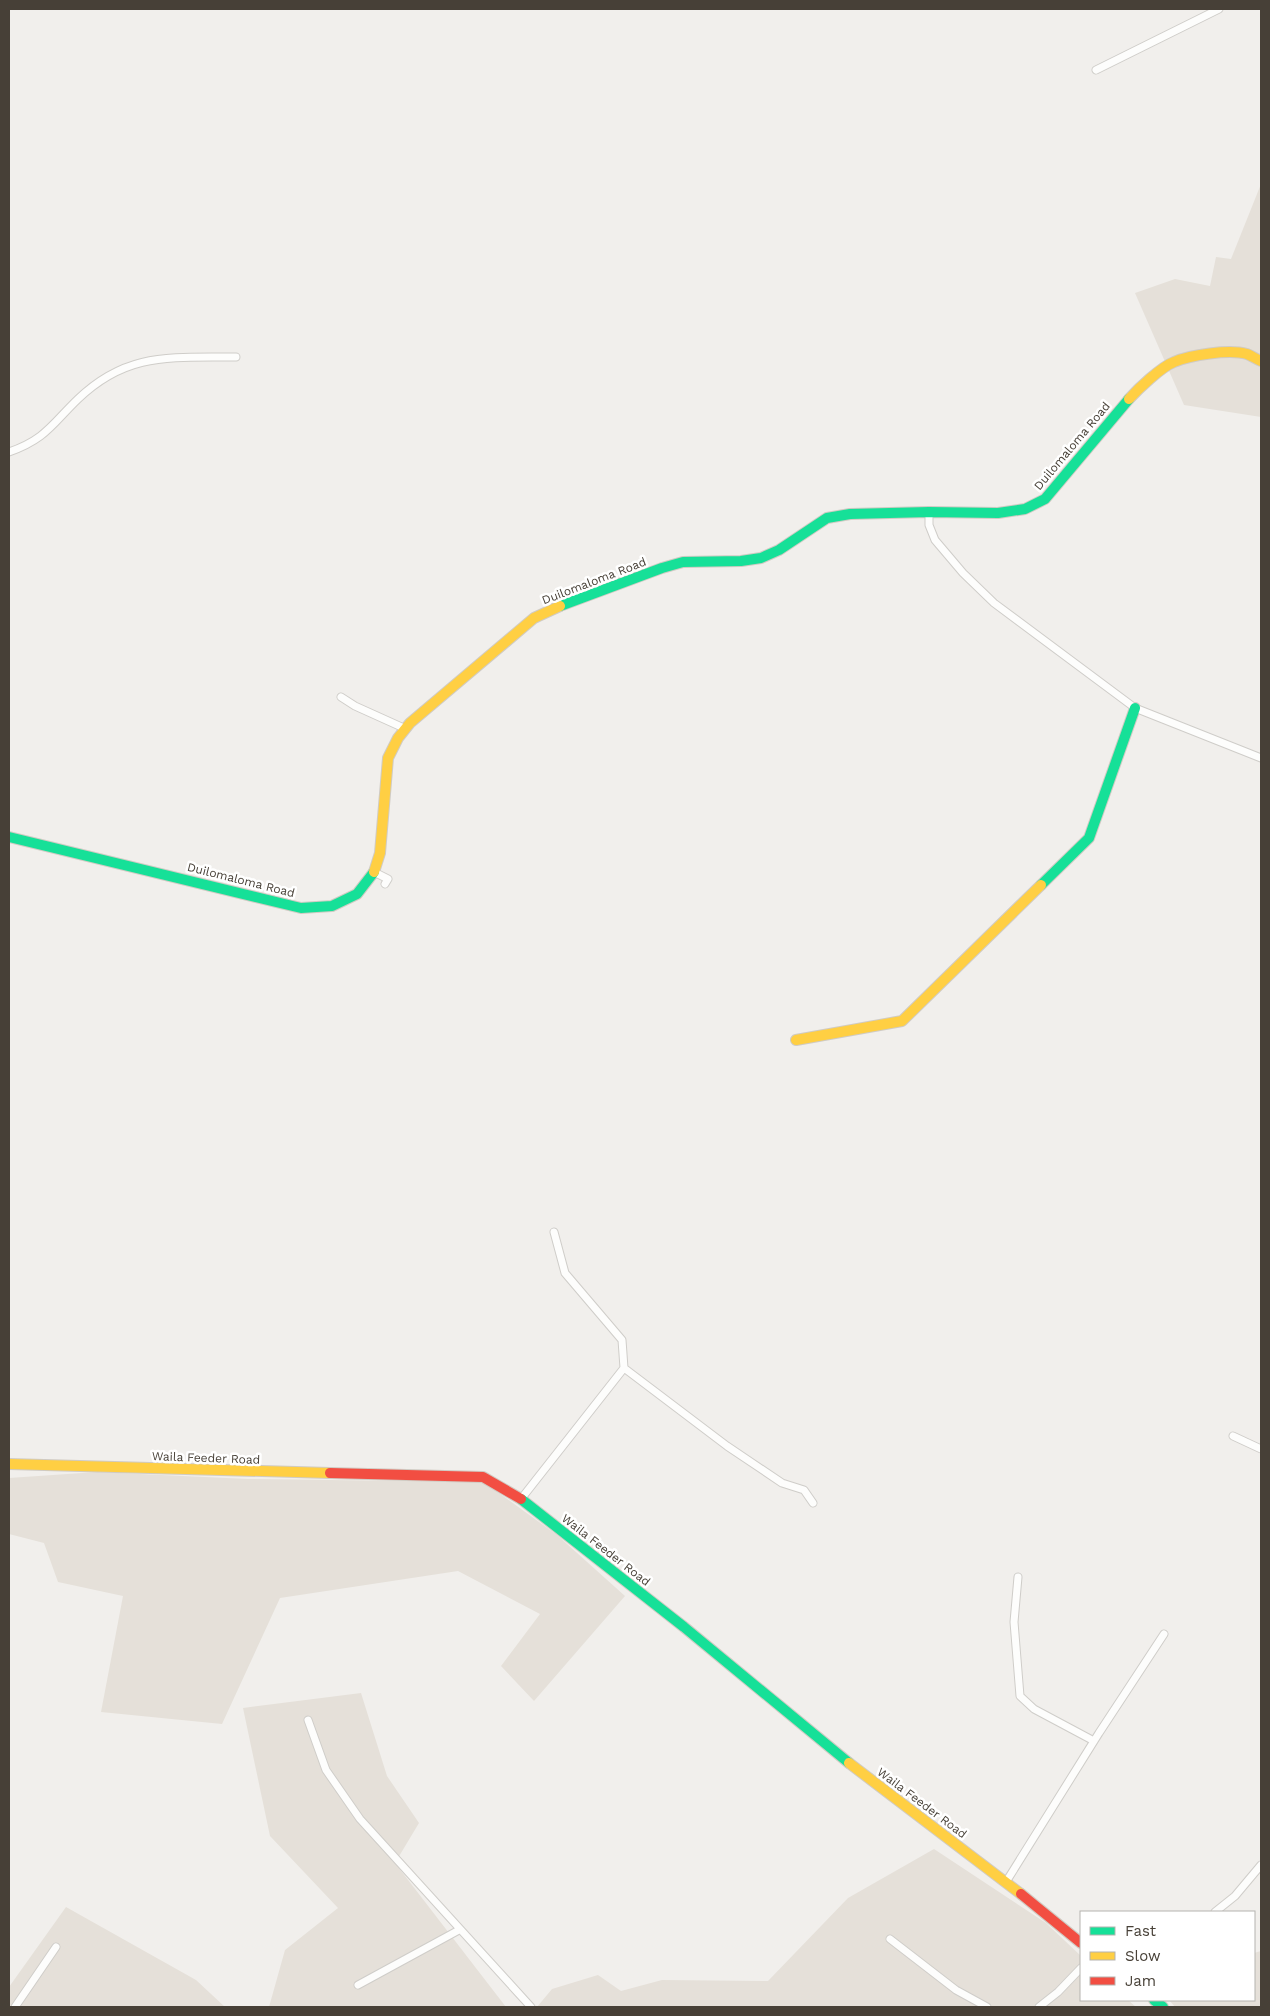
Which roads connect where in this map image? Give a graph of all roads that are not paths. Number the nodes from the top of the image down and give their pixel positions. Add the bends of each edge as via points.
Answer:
1 (1219, 9) edge
2 (1096, 70) dead end
3 (236, 357) dead end
4 (1261, 361) edge
5 (9, 452) edge
6 (928, 512) junction
7 (341, 697) dead end
8 (1135, 708) junction
9 (406, 729) junction
10 (1261, 758) edge
11 (9, 837) edge
12 (374, 872) junction
13 (385, 884) dead end
14 (796, 1040) dead end
15 (554, 1232) dead end
16 (624, 1368) junction
17 (1233, 1436) dead end
18 (1261, 1449) edge
19 (9, 1464) edge
20 (521, 1499) junction
21 (813, 1503) dead end
22 (1018, 1577) dead end
23 (1164, 1634) dead end
24 (308, 1720) dead end
25 (1094, 1741) junction
26 (1261, 1865) edge
27 (1006, 1882) junction
28 (1216, 1911) edge
29 (459, 1930) junction
30 (890, 1939) dead end
31 (1080, 1942) edge
32 (56, 1947) dead end
33 (1080, 1969) edge
34 (358, 1985) dead end
35 (15, 2007) edge
36 (531, 2007) edge
37 (987, 2007) edge
38 (1039, 2007) edge

1 - 2 street
3 - 5 street via 160,359 122,368 104,377 78,399 44,435
4 - 6 street, Duilomaloma Road via 1246,354 1224,353 1174,362 1138,389 1045,499 1036,505 998,513
6 - 8 street via 935,540 994,603
6 - 9 street, Duilomaloma Road via 850,514 827,518 761,558 683,562 553,609 534,618
7 - 9 street
8 - 10 street
8 - 14 street via 1089,838 902,1021
9 - 12 street, Duilomaloma Road via 388,758 380,853
11 - 12 street, Duilomaloma Road via 301,908 332,906 357,894
12 - 13 street via 388,879
15 - 16 street via 565,1273 622,1340
16 - 20 street
16 - 21 street via 735,1451 782,1482 804,1490
17 - 18 street
19 - 20 street, Waila Feeder Road via 470,1476 483,1477
20 - 27 street, Waila Feeder Road via 863,1774
22 - 25 street via 1014,1622 1020,1696 1034,1708
23 - 25 street
24 - 29 street via 334,1783 360,1819
25 - 27 street
26 - 28 street via 1235,1896
27 - 31 street, Waila Feeder Road
29 - 34 street
29 - 36 street
30 - 37 street via 956,1990
32 - 35 street
33 - 38 street

